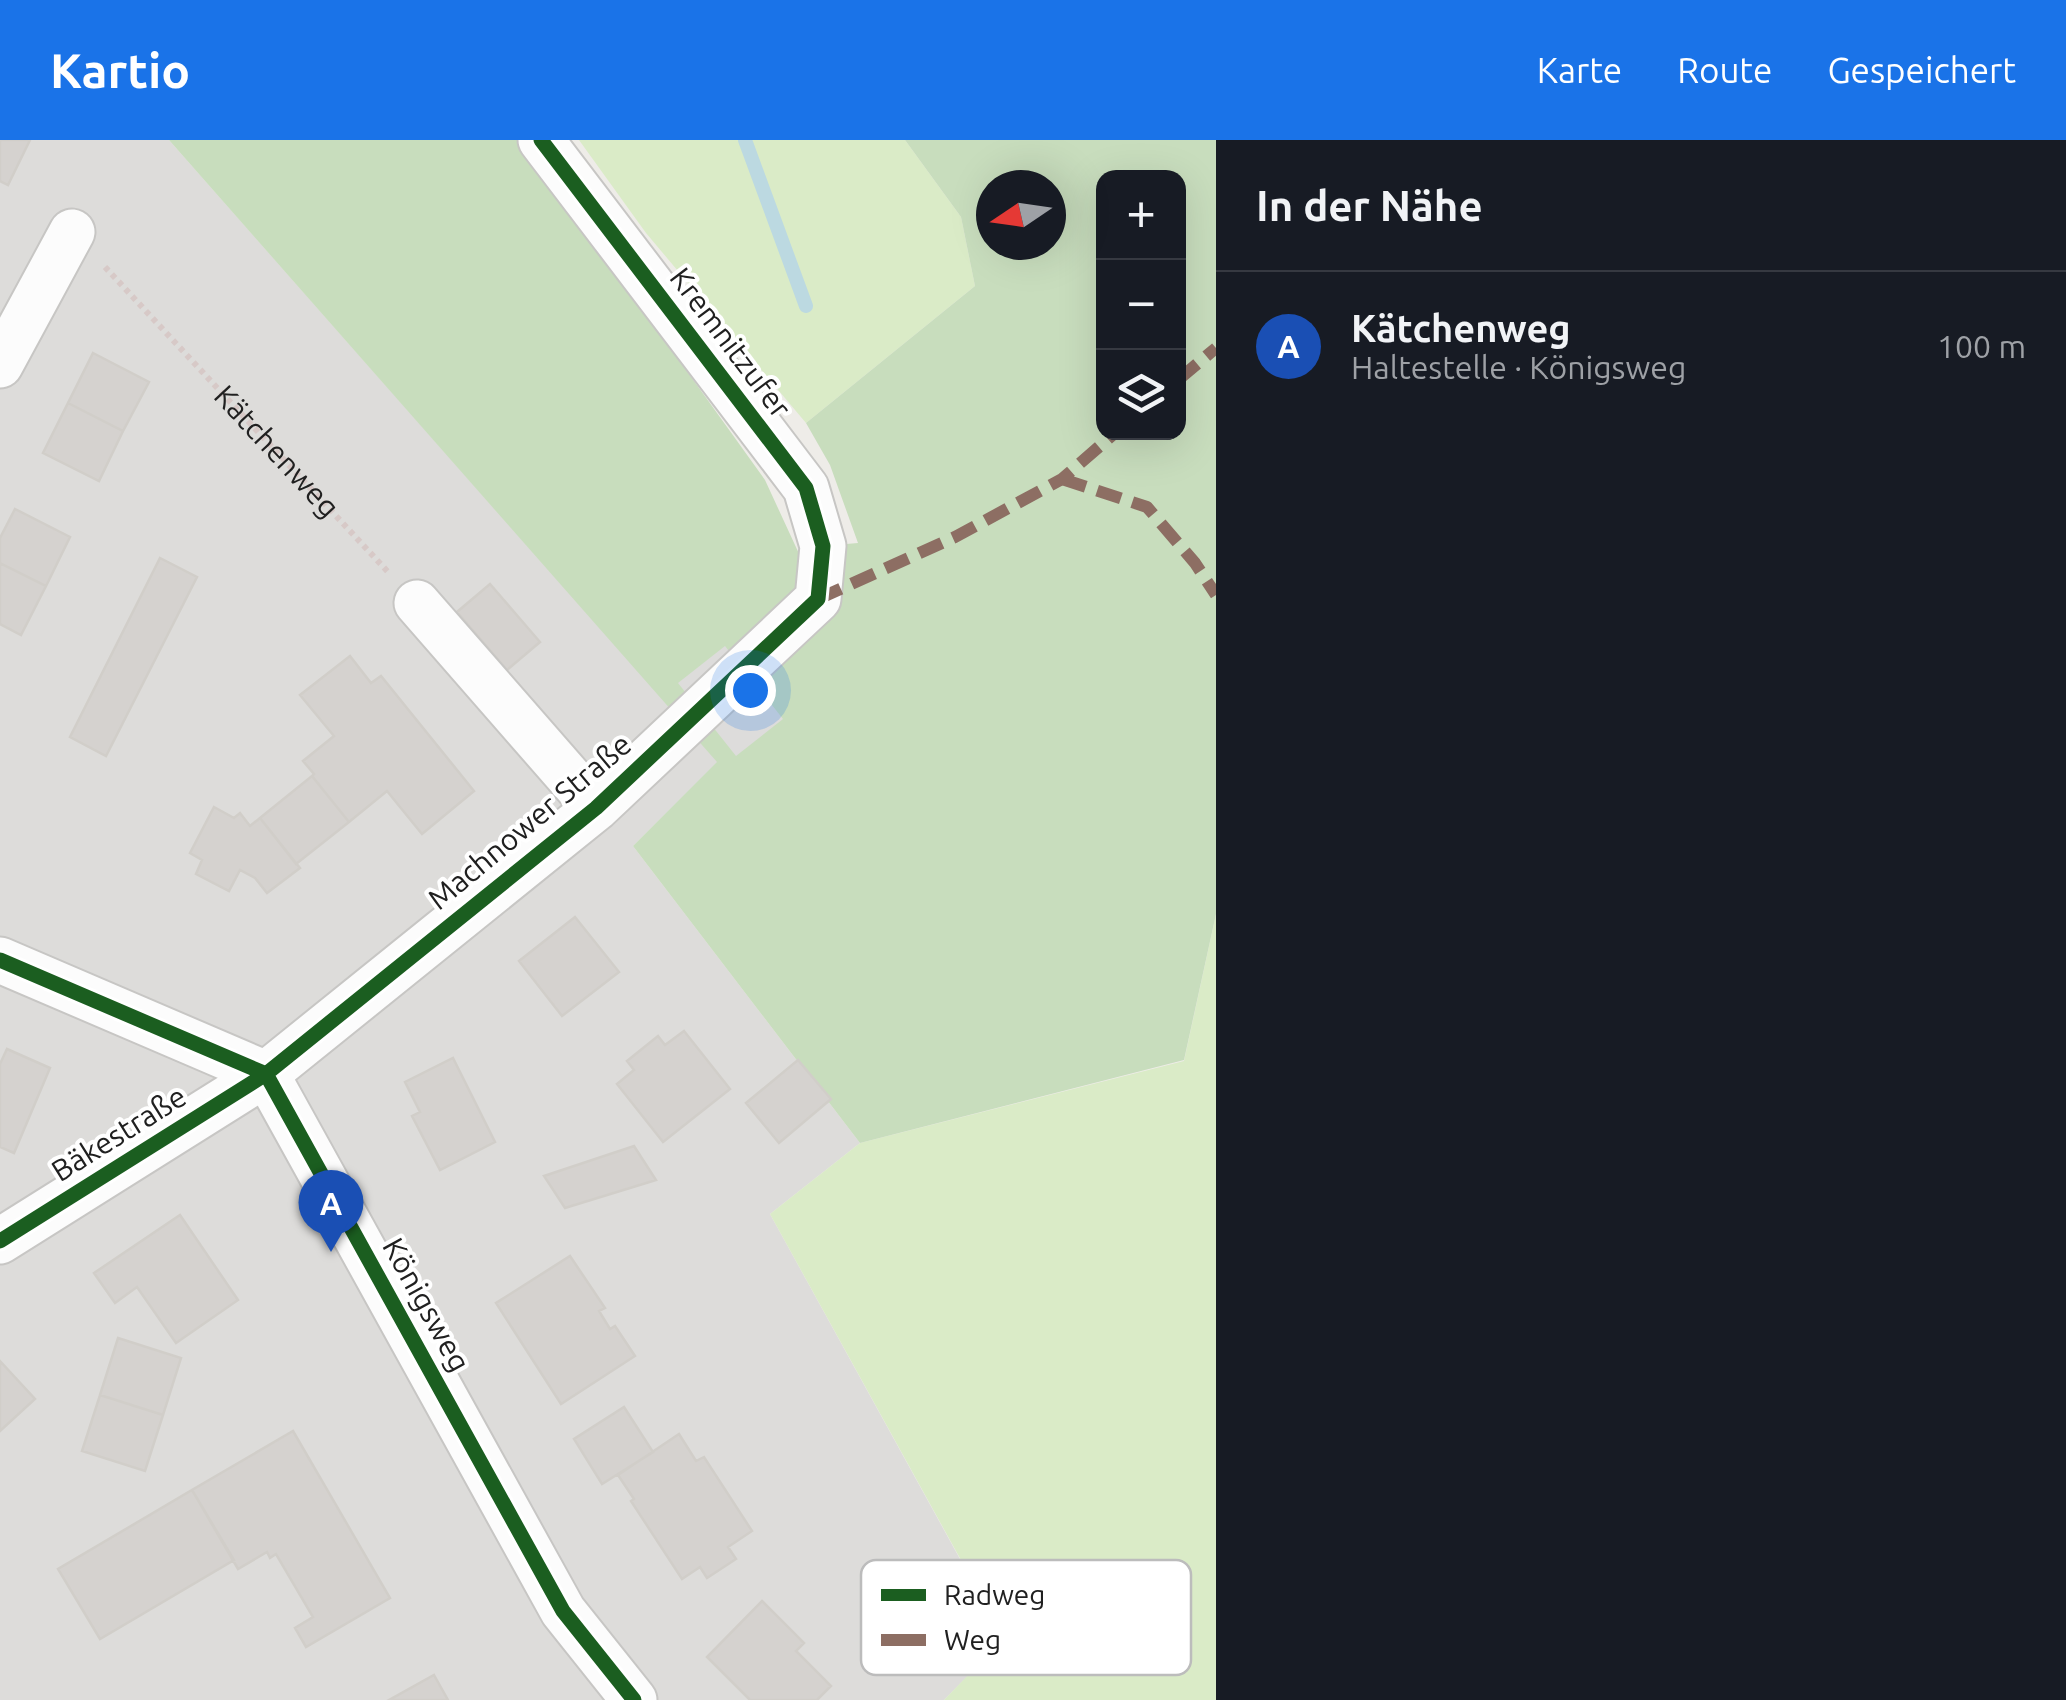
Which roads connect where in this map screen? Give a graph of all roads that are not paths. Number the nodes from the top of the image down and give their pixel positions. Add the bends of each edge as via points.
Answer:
1 (541, 140) edge
2 (72, 232) road end
3 (0, 365) edge
4 (818, 599) joint
5 (417, 603) road end
6 (596, 808) junction
7 (0, 960) edge
8 (266, 1074) junction
9 (0, 1241) edge
10 (634, 1700) edge

1 - 4 street, Kremnitzufer via 806,488 823,546
2 - 3 street
4 - 6 street, Machnower Straße
5 - 6 street
6 - 8 street, Machnower Straße
7 - 8 street
8 - 9 street, Bäkestraße
8 - 10 street, Königsweg via 563,1611

